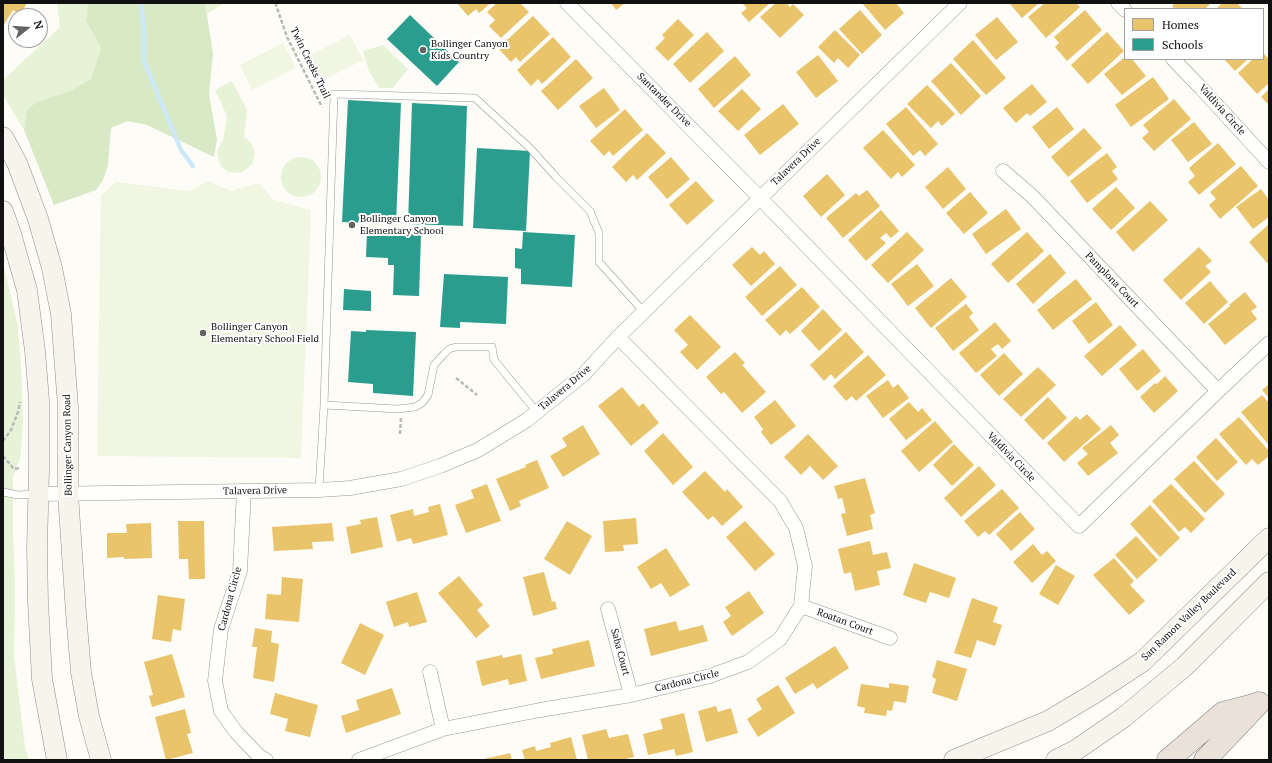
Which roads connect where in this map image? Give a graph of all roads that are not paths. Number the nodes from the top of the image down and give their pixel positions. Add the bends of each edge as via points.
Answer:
1 (567, 3) edge
2 (960, 3) edge
3 (1174, 60) edge
4 (3, 137) edge
5 (1269, 162) edge
6 (1003, 171) dead end
7 (760, 198) junction
8 (3, 211) edge
9 (644, 312) junction
10 (618, 337) junction
11 (1269, 344) edge
12 (1218, 391) junction
13 (324, 405) junction
14 (537, 412) junction
15 (319, 490) junction
16 (244, 491) junction
17 (3, 492) edge
18 (39, 494) junction
19 (68, 494) junction
20 (1269, 538) edge
21 (1269, 582) edge
22 (801, 606) junction
23 (608, 609) dead end
24 (890, 638) dead end
25 (430, 672) dead end
26 (631, 694) junction
27 (1264, 699) edge
28 (443, 729) junction
29 (58, 760) edge
30 (101, 760) edge
31 (266, 760) edge
32 (359, 760) edge
33 (954, 760) edge
34 (1056, 760) edge
35 (1168, 760) edge
36 (1204, 760) edge

1 - 7 street, Santander Drive
2 - 7 street, Talavera Drive
3 - 5 street, Valdivia Circle
4 - 19 main road, Bollinger Canyon Road via 17,163 38,219 52,268 61,314 68,407
6 - 12 street, Pamplona Court via 1032,196
7 - 9 street, Talavera Drive
7 - 12 street, Valdivia Circle via 1079,526
8 - 18 main road via 27,290 35,352
9 - 10 street, Talavera Drive
9 - 13 lane via 599,262 599,233 590,211 531,149 475,98 334,94
10 - 14 street, Talavera Drive via 584,374
10 - 22 street, Cardona Circle via 780,501 796,528 805,566
11 - 12 street, Valdivia Circle
13 - 14 lane via 398,409 415,407 428,395 434,365 449,349 492,347 494,360
13 - 15 lane
14 - 15 street, Talavera Drive via 478,450 440,466 401,479 350,488
15 - 16 street, Talavera Drive
16 - 19 street, Talavera Drive
16 - 31 street, Cardona Circle via 240,571 221,629 215,681 221,711 236,732
17 - 18 lane via 18,495
18 - 19 street, Talavera Drive
18 - 29 main road via 38,602 42,679
19 - 30 main road, Bollinger Canyon Road via 81,672
20 - 33 main road, San Ramon Valley Boulevard via 1142,662 1048,721
21 - 34 main road via 1184,667 1124,717 1076,750
22 - 24 street, Roatan Court
22 - 26 street, Cardona Circle via 780,639 748,662 710,676
23 - 26 street, Saba Court
25 - 28 street
26 - 28 street, Cardona Circle
27 - 35 highway via 1223,712
27 - 36 highway
28 - 32 street, Cardona Circle

